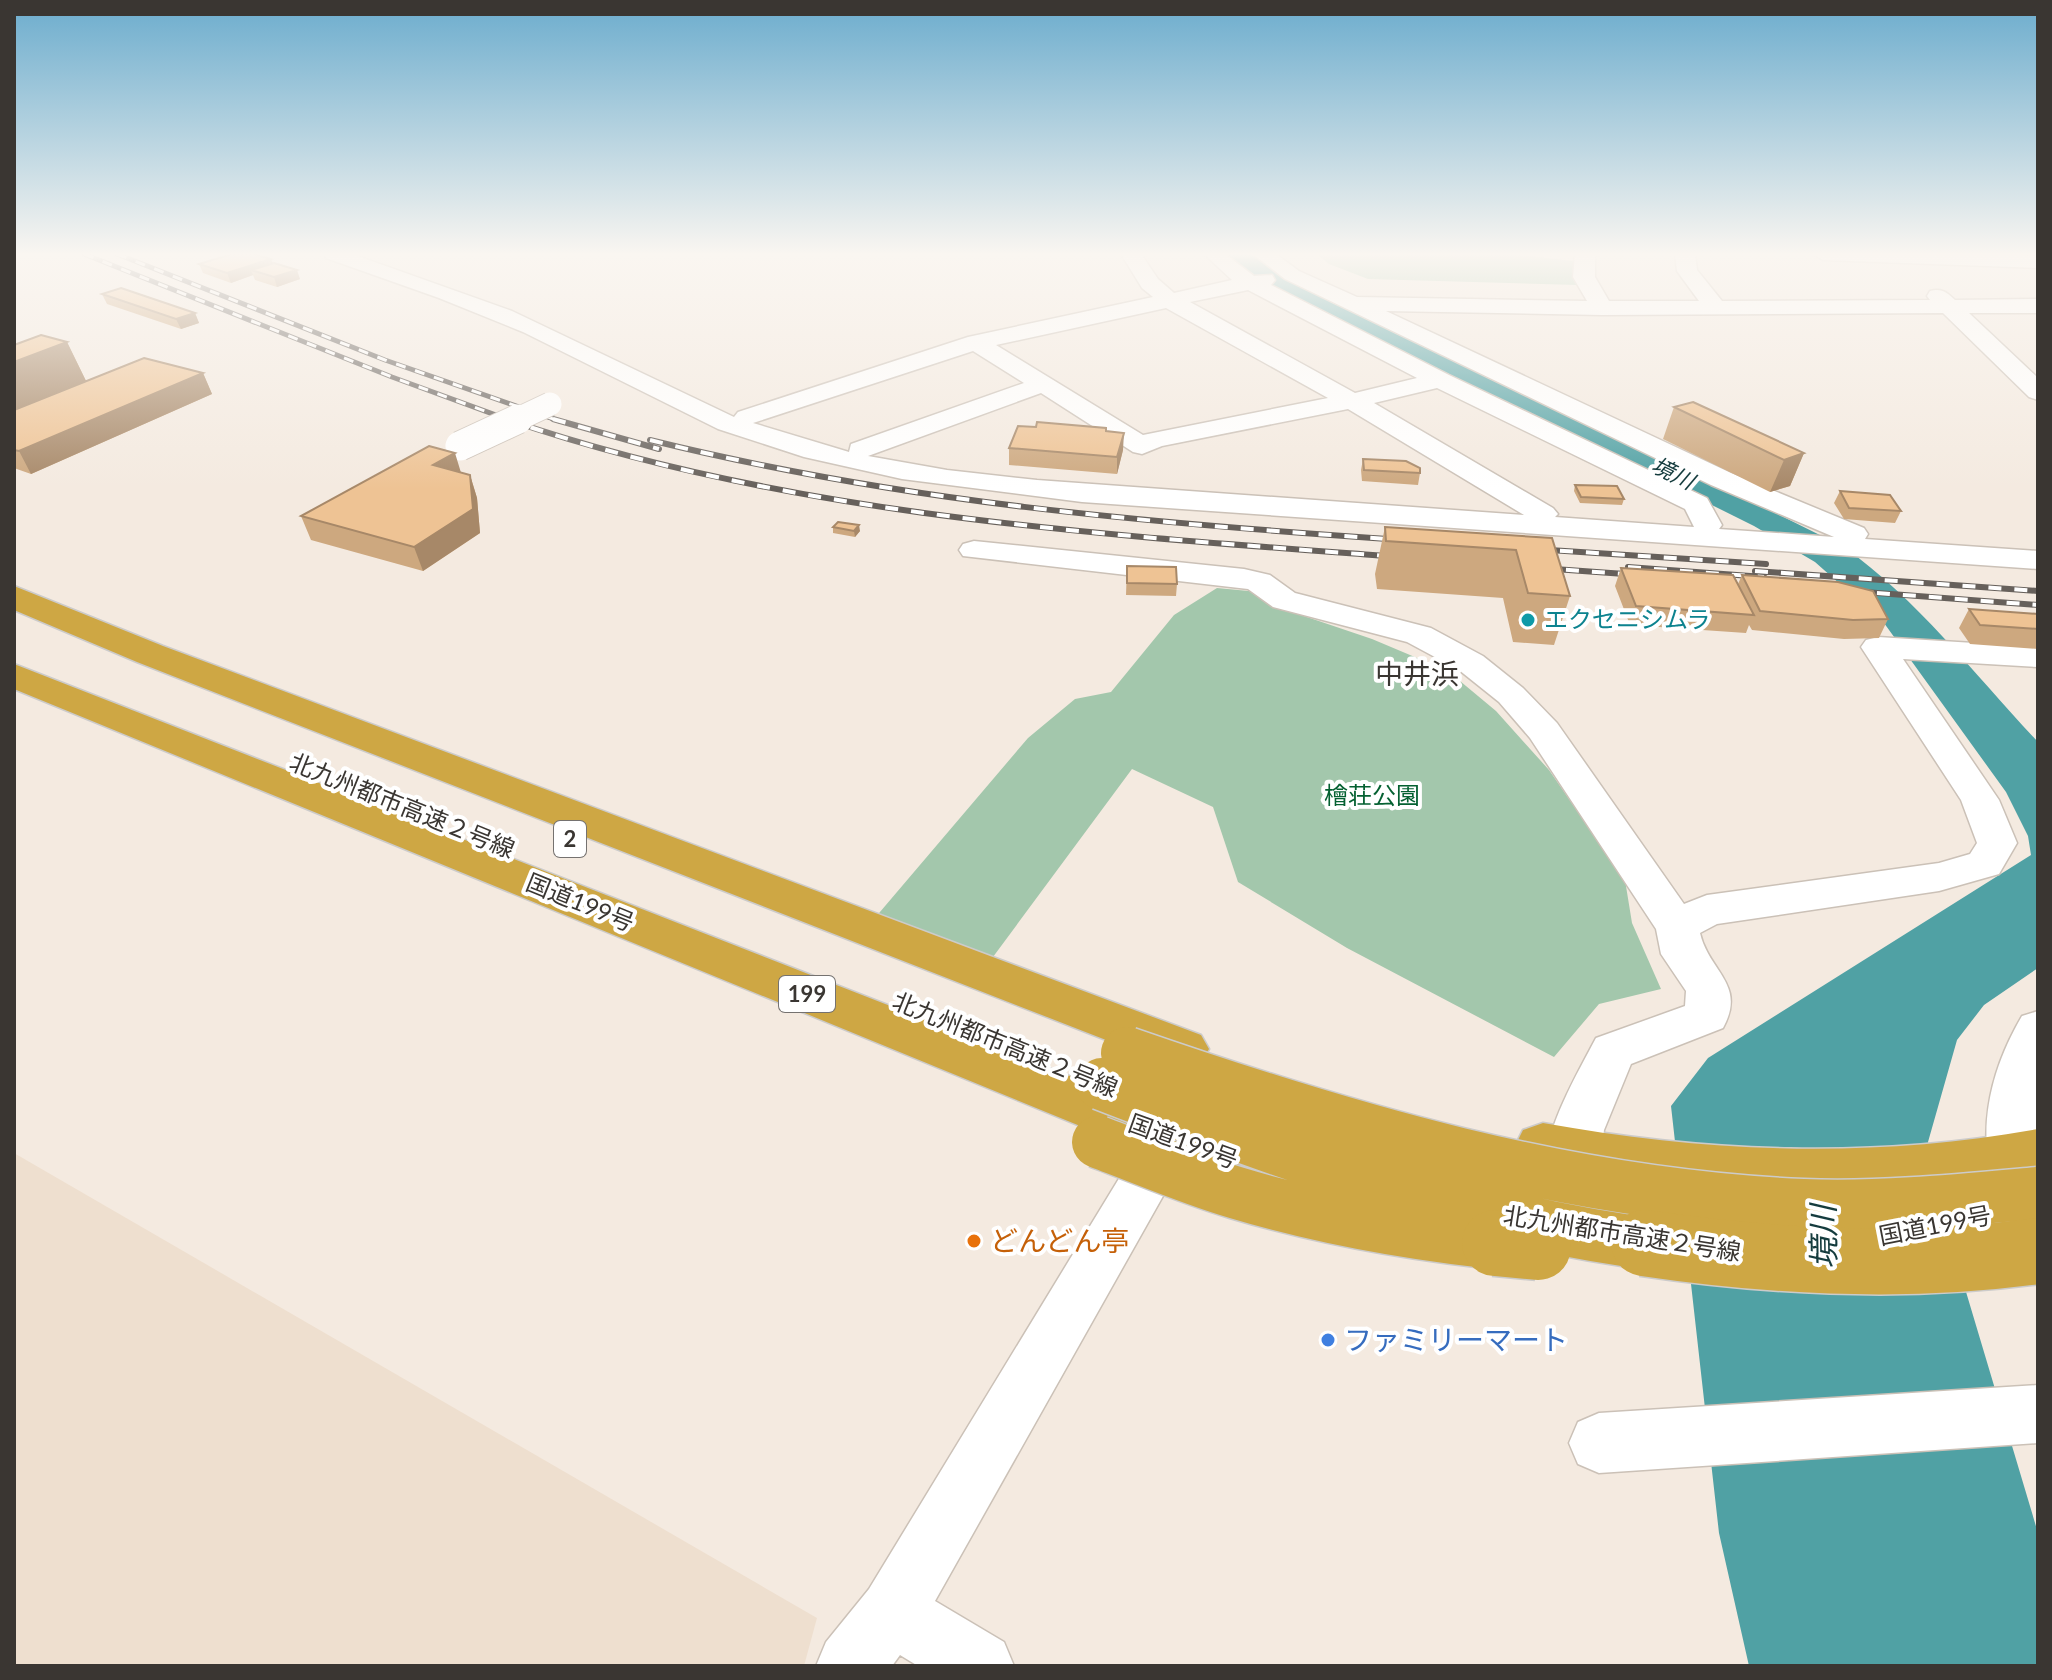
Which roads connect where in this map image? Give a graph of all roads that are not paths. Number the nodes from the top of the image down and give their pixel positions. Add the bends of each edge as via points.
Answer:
1 (543, 332) edge
2 (571, 332) edge
3 (1020, 332) edge
4 (1228, 332) edge
5 (1349, 332) edge
6 (1416, 332) edge
7 (1976, 332) edge
8 (976, 342) junction
9 (1440, 380) junction
10 (1043, 384) junction
11 (2036, 389) edge
12 (1352, 401) junction
13 (550, 404) dead end
14 (2038, 413) edge
15 (747, 417) junction
16 (460, 446) dead end
17 (1142, 446) junction
18 (861, 450) junction
19 (1141, 492) junction
20 (1543, 514) junction
21 (1707, 525) junction
22 (1845, 538) junction
23 (2038, 547) edge
24 (974, 550) dead end
25 (2038, 560) edge
26 (14, 597) edge
27 (14, 621) edge
28 (14, 650) edge
29 (2038, 657) edge
30 (14, 675) edge
31 (66, 698) junction
32 (1677, 927) junction
33 (2038, 1029) edge
34 (1215, 1061) junction
35 (1114, 1068) junction
36 (1170, 1139) junction
37 (1591, 1155) junction
38 (2025, 1203) edge
39 (1595, 1242) junction
40 (1716, 1253) junction
41 (2038, 1414) edge
42 (1599, 1443) dead end
43 (892, 1612) junction
44 (850, 1666) edge
45 (980, 1666) edge

1 - 19 street via 669,397 779,441 961,481
2 - 15 street
3 - 8 street
4 - 12 street
5 - 9 street
6 - 22 street
7 - 11 street
8 - 10 street
8 - 15 street
9 - 12 street
9 - 21 street via 1697,504
10 - 17 street
10 - 18 street
11 - 14 street via 2029,399
12 - 17 street
12 - 20 street
13 - 16 street, bridge
15 - 18 street
17 - 19 street
18 - 19 street via 966,471
19 - 20 street
19 - 22 street via 1766,540
20 - 21 street
21 - 22 street
22 - 23 street
22 - 25 street
24 - 32 street via 1244,578 1284,600 1419,635 1471,663 1544,731
26 - 34 highway via 150,654
27 - 35 highway, 北九州都市高速２号線 / 2
28 - 35 highway, 北九州都市高速２号線 / 2
29 - 32 street via 1878,647 1980,800 1997,843 1985,864 1939,877 1707,910
30 - 31 highway, 国道199号 / 199
31 - 36 highway, 国道199号 / 199
31 - 40 highway, bridge via 305,821 1235,1193 1326,1216 1486,1242 1599,1252
32 - 37 street via 1683,954 1709,989 1707,1016 1613,1051 1592,1093
33 - 38 street via 2025,1049 2013,1100
34 - 36 street
34 - 37 highway via 1423,1121
35 - 38 highway, 北九州都市高速２号線, bridge via 1565,1179 1699,1199 1837,1208
35 - 40 highway, 北九州都市高速２号線, bridge via 1261,1145 1411,1194 1553,1227
36 - 39 highway, 国道199号 / 199 via 1379,1207 1486,1229
36 - 43 street
37 - 38 highway via 1716,1170 1824,1173 1955,1166
37 - 39 street
38 - 39 highway, 国道199号 / 199, bridge via 1867,1239 1741,1246
38 - 40 highway, 北九州都市高速２号線, bridge via 2009,1256 1861,1262
41 - 42 street
43 - 44 street
43 - 45 street

